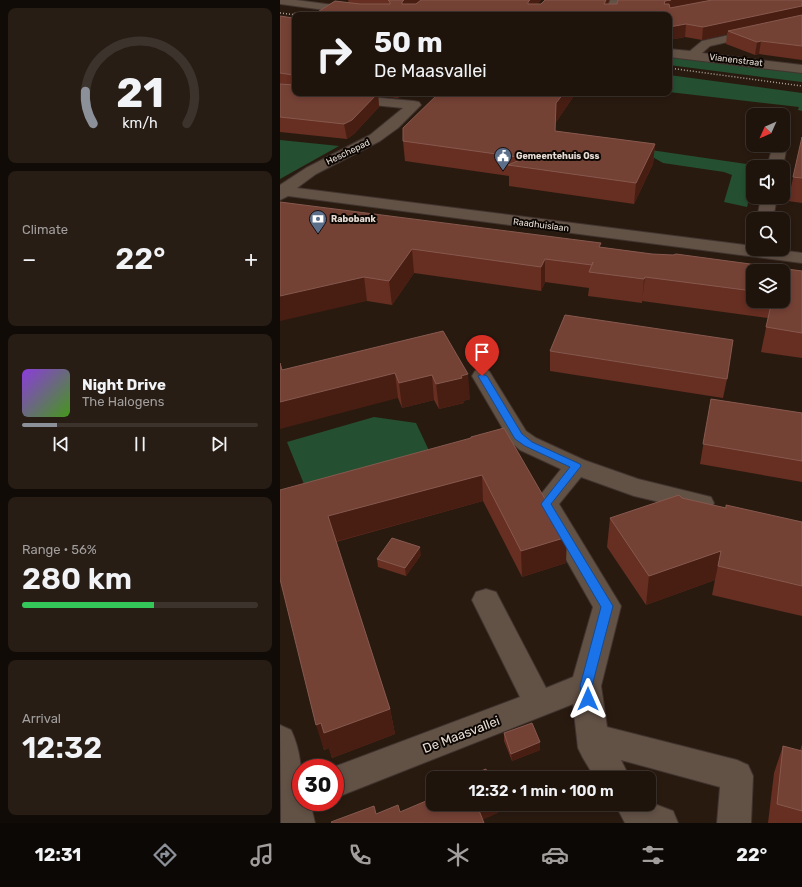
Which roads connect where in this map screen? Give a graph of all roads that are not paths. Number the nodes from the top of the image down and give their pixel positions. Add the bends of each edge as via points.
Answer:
1 (615, 0) edge
2 (280, 1) edge
3 (363, 12) edge
4 (611, 12) edge
5 (802, 22) edge
6 (672, 54) edge
7 (693, 55) junction
8 (802, 69) edge
9 (337, 98) edge
10 (281, 195) edge
11 (746, 253) edge
12 (762, 256) edge
13 (779, 256) edge
14 (802, 258) edge
15 (802, 269) edge
16 (482, 376) dead end
17 (576, 466) junction
18 (720, 507) edge
19 (486, 600) dead end
20 (586, 686) junction
21 (539, 704) junction
22 (592, 738) junction
23 (280, 740) edge
24 (609, 771) edge
25 (344, 779) edge
26 (292, 787) edge
27 (637, 811) edge
28 (661, 823) edge
29 (734, 823) edge

1 - 4 street
2 - 3 street
5 - 7 street via 706,43
6 - 7 street, Vianenstraat
7 - 8 street, Vianenstraat
9 - 10 street, Heschepad via 414,105 370,142 320,165
10 - 11 street, Raadhuislaan via 507,230
12 - 15 street, Raadhuislaan
13 - 14 street, Raadhuislaan
16 - 17 street via 518,436 528,444
17 - 18 street via 634,487
17 - 20 street via 546,504 607,606
19 - 21 street
20 - 21 street, De Maasvallei
20 - 22 street
21 - 25 street, De Maasvallei
22 - 24 street via 594,748
22 - 29 street via 737,776
23 - 26 street
27 - 28 street via 641,817

